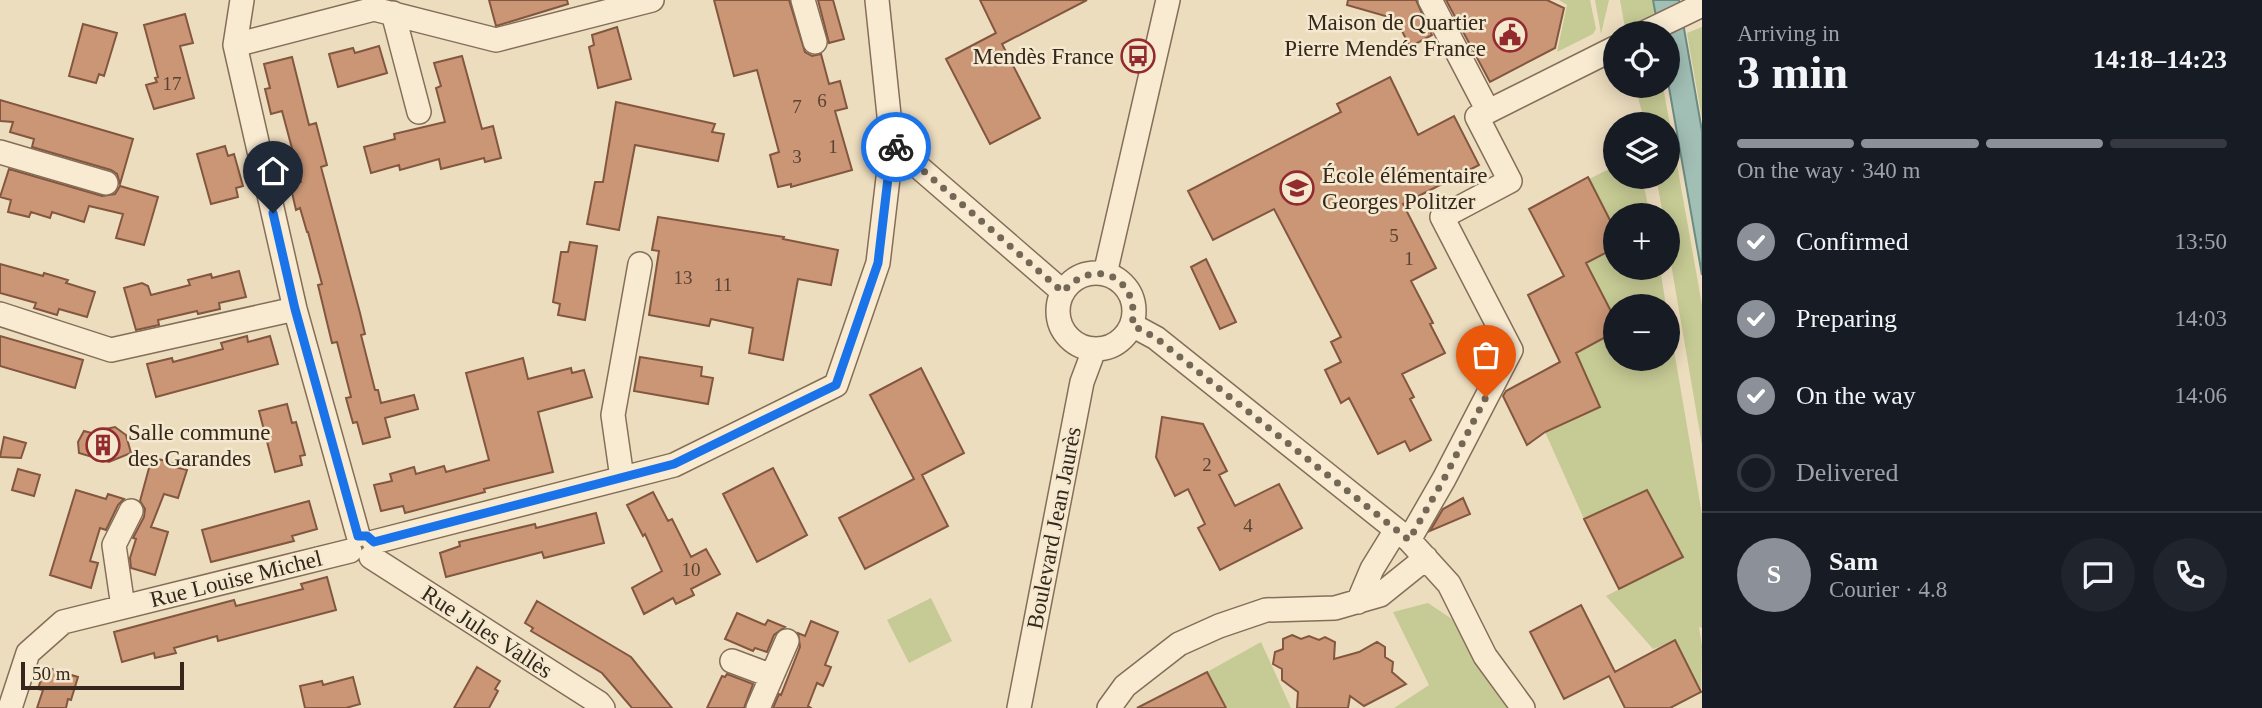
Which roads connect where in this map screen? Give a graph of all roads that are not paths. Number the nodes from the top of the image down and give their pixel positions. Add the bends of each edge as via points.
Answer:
1 (242, 0) edge
2 (653, 0) edge
3 (803, 0) edge
4 (877, 0) edge
5 (1168, 0) edge
6 (1430, 0) edge
7 (1702, 5) edge
8 (393, 13) junction
9 (1669, 21) edge
10 (815, 42) dead end
11 (235, 45) junction
12 (1603, 54) edge
13 (1488, 111) junction
14 (419, 112) dead end
15 (892, 144) junction
16 (0, 152) edge
17 (106, 183) dead end
18 (640, 264) dead end
19 (1105, 274) junction
20 (1063, 292) junction
21 (295, 309) junction
22 (0, 314) edge
23 (1132, 325) junction
24 (1094, 350) junction
25 (622, 478) junction
26 (131, 511) dead end
27 (1402, 535) junction
28 (363, 546) junction
29 (1426, 558) junction
30 (1358, 602) junction
31 (123, 607) junction
32 (787, 641) dead end
33 (733, 660) dead end
34 (772, 676) junction
35 (10, 708) edge
36 (603, 708) edge
37 (758, 708) edge
38 (1019, 708) edge
39 (1109, 708) edge
40 (1523, 708) edge

1 - 11 street
2 - 8 street via 496,40
3 - 10 street
4 - 15 street, Rue Louise Michel
5 - 19 street
6 - 13 street
7 - 9 street
8 - 11 street via 374,9
8 - 14 street
11 - 21 street
12 - 13 street
13 - 27 street via 1477,117 1510,181 1442,217 1511,350 1444,479
15 - 20 street
15 - 25 street, Rue Louise Michel via 878,263 836,385 674,464
16 - 17 street
18 - 25 street via 613,415
19 - 20 street via 1083,275
19 - 23 street via 1119,281 1133,301
20 - 24 street via 1058,304 1062,329 1070,340
21 - 22 street via 111,350
21 - 28 street
23 - 24 street via 1117,344
23 - 27 street via 1156,338
24 - 38 street, Boulevard Jean Jaurès via 1082,382
25 - 28 street, Rue Louise Michel
26 - 31 street, Rue Louise Michel via 114,545
27 - 29 street
27 - 30 street via 1372,569
28 - 31 street, Rue Louise Michel
28 - 36 street, Rue Jules Vallès
29 - 30 street via 1380,595
29 - 40 street via 1449,584 1485,656
30 - 39 street via 1335,608 1266,610 1219,626 1179,644 1125,686
31 - 35 street, Rue Louise Michel via 62,622 28,653
32 - 34 street
33 - 34 street
34 - 37 street

